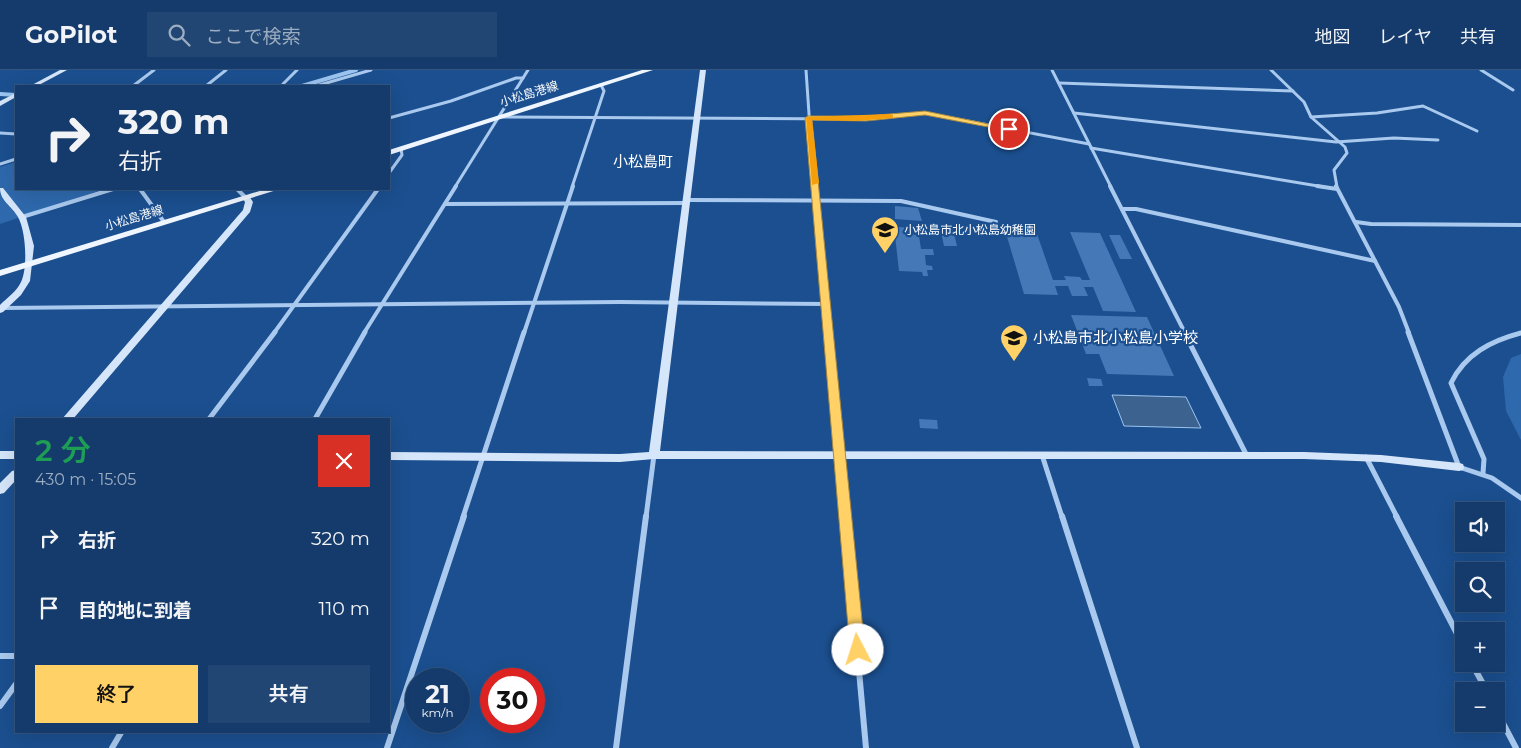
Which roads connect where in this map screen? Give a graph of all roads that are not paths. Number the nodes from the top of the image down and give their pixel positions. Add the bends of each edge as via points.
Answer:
1 (64, 70) edge
2 (154, 70) edge
3 (226, 70) edge
4 (298, 70) edge
5 (371, 70) edge
6 (528, 70) edge
7 (649, 70) edge
8 (704, 70) edge
9 (806, 70) edge
10 (1052, 70) edge
11 (1271, 70) edge
12 (1481, 70) edge
13 (523, 78) junction
14 (1058, 83) junction
15 (283, 84) dead end
16 (35, 85) edge
17 (134, 85) edge
18 (207, 85) edge
19 (319, 85) edge
20 (601, 85) junction
21 (1513, 90) dead end
22 (1293, 91) junction
23 (15, 96) edge
24 (0, 104) edge
25 (1074, 113) junction
26 (499, 117) junction
27 (1311, 117) junction
28 (390, 118) edge
29 (595, 118) junction
30 (697, 118) junction
31 (808, 118) junction
32 (1476, 131) dead end
33 (0, 133) edge
34 (15, 134) edge
35 (1438, 140) dead end
36 (1340, 142) junction
37 (1090, 146) junction
38 (401, 149) junction
39 (390, 153) edge
40 (15, 159) edge
41 (0, 164) edge
42 (390, 173) edge
43 (1338, 189) junction
44 (0, 190) edge
45 (110, 190) edge
46 (141, 190) edge
47 (238, 190) edge
48 (272, 190) edge
49 (377, 190) edge
50 (246, 198) junction
51 (816, 201) junction
52 (687, 202) junction
53 (566, 203) junction
54 (445, 204) junction
55 (1122, 209) junction
56 (22, 217) junction
57 (164, 222) junction
58 (996, 222) dead end
59 (1356, 222) junction
60 (1521, 225) edge
61 (1375, 262) junction
62 (29, 263) junction
63 (0, 273) edge
64 (673, 302) junction
65 (382, 303) junction
66 (534, 303) junction
67 (826, 304) junction
68 (294, 306) junction
69 (162, 308) junction
70 (1, 309) edge
71 (1521, 333) edge
72 (68, 418) edge
73 (210, 418) edge
74 (316, 418) edge
75 (15, 454) edge
76 (0, 455) edge
77 (840, 455) junction
78 (1042, 455) junction
79 (390, 456) edge
80 (654, 456) junction
81 (1247, 456) junction
82 (483, 457) junction
83 (1366, 457) junction
84 (1459, 467) junction
85 (1483, 472) junction
86 (15, 475) edge
87 (0, 490) edge
88 (1521, 498) edge
89 (1455, 630) edge
90 (0, 656) edge
91 (15, 656) edge
92 (15, 685) edge
93 (0, 706) edge
94 (1505, 727) edge
95 (121, 733) edge
96 (112, 748) edge
97 (387, 748) edge
98 (616, 748) edge
99 (866, 748) edge
100 (1137, 748) edge
101 (1516, 748) edge

1 - 16 street
2 - 17 street
3 - 18 street
4 - 15 street
5 - 19 street
6 - 13 street
7 - 20 main road, 小松島港線
8 - 30 street
9 - 31 street
10 - 14 street
11 - 22 street
12 - 21 street
13 - 26 street
13 - 28 street
14 - 22 street
14 - 25 street
20 - 26 main road, 小松島港線
20 - 29 street via 604,92
22 - 27 street via 1304,102
23 - 24 street
25 - 36 street
25 - 37 street
26 - 29 street
26 - 38 main road, 小松島港線
26 - 54 street
27 - 32 street via 1423,106
27 - 36 street
29 - 30 street
29 - 53 street
30 - 31 street
30 - 52 street
31 - 37 street via 925,113
31 - 51 street
33 - 34 street
35 - 36 street via 1400,138
36 - 43 street via 1347,153 1334,170
37 - 43 street
37 - 55 street
38 - 39 main road, 小松島港線
38 - 42 street via 402,155
40 - 41 street
43 - 59 street
44 - 56 street
45 - 56 street
46 - 57 street
47 - 50 street
48 - 50 main road, 小松島港線
49 - 68 street
50 - 57 main road, 小松島港線
50 - 69 street via 249,202 246,210
51 - 52 street
51 - 58 street via 907,202
51 - 67 street
52 - 53 street
52 - 64 street
53 - 54 street
53 - 66 street
54 - 65 street
55 - 61 street via 1136,209
55 - 81 street
56 - 62 street via 30,246
57 - 62 main road, 小松島港線
59 - 60 street
59 - 61 street
61 - 84 street via 1399,308
62 - 63 main road, 小松島港線
62 - 70 street via 26,280
64 - 66 street
64 - 67 street
64 - 80 street
65 - 66 street
65 - 68 street
65 - 74 street
66 - 82 street
67 - 77 street
68 - 69 street
68 - 73 street
69 - 70 street
69 - 72 street
71 - 85 street via 1502,337 1484,346 1462,362 1451,383 1484,459
75 - 76 street
77 - 78 street
77 - 80 street
77 - 99 street
78 - 81 street
78 - 100 street
79 - 82 street
80 - 82 street
80 - 98 street
81 - 83 street
82 - 97 street
83 - 84 street
83 - 89 street
84 - 85 street
85 - 88 street
86 - 87 street
90 - 91 street
92 - 93 street
94 - 101 street
95 - 96 street

